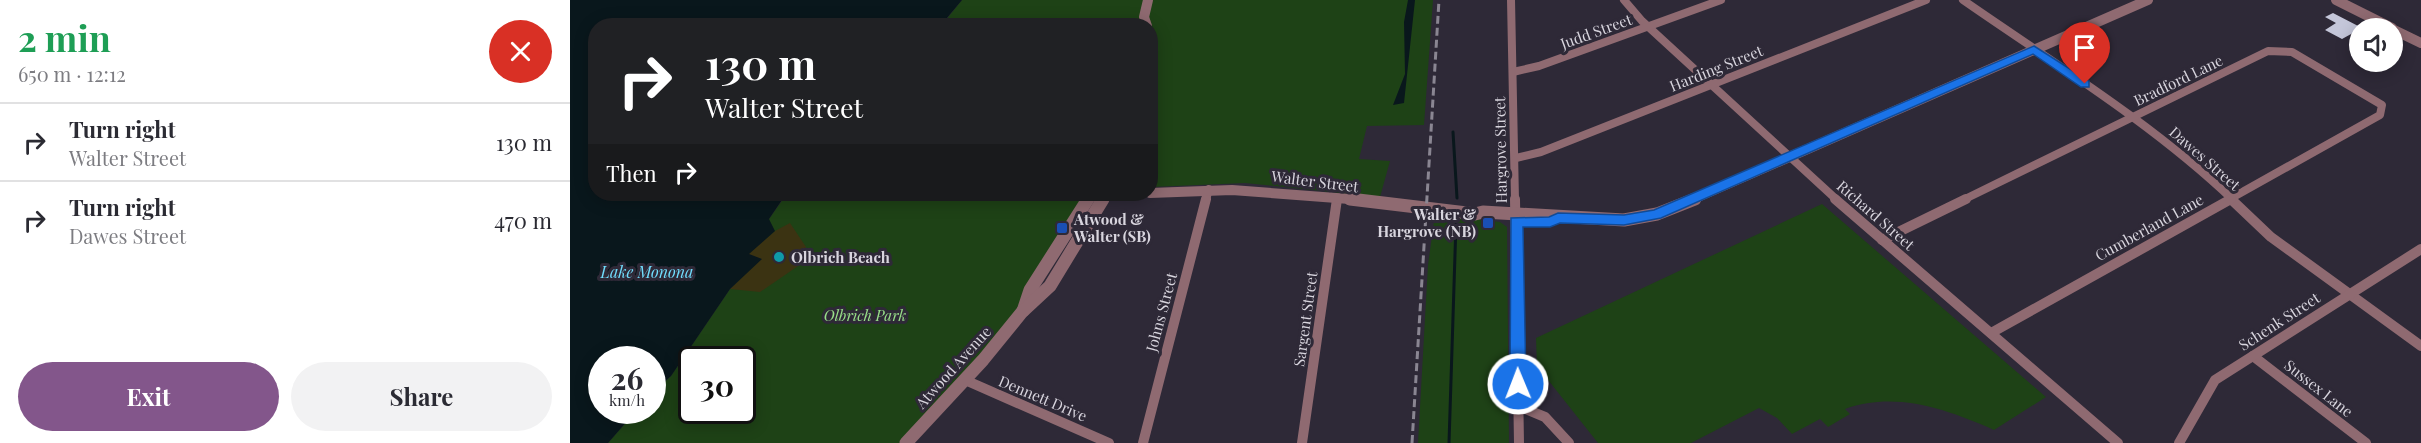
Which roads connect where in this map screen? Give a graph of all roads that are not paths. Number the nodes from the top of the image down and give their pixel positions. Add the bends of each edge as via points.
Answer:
1 (1148, 0) edge
2 (1511, 0) edge
3 (1624, 0) edge
4 (1720, 0) edge
5 (1926, 0) edge
6 (1963, 0) edge
7 (2148, 0) edge
8 (2336, 0) edge
9 (1144, 18) edge
10 (2371, 18) edge
11 (1647, 26) junction
12 (2403, 34) edge
13 (2421, 43) edge
14 (2034, 49) junction
15 (1513, 72) junction
16 (1710, 85) junction
17 (2383, 111) joint
18 (2134, 117) junction
19 (1788, 158) junction
20 (1516, 159) junction
21 (1209, 189) junction
22 (1158, 192) edge
23 (1337, 198) junction
24 (2231, 198) junction
25 (1087, 201) edge
26 (1101, 201) edge
27 (1516, 218) junction
28 (1882, 240) junction
29 (2421, 249) edge
30 (2349, 295) junction
31 (1022, 312) junction
32 (1991, 333) junction
33 (2421, 346) edge
34 (2253, 356) junction
35 (965, 380) junction
36 (1518, 406) junction
37 (1085, 439) edge
38 (906, 443) edge
39 (1109, 443) edge
40 (1143, 443) edge
41 (1302, 443) edge
42 (1519, 443) edge
43 (1569, 443) edge
44 (2118, 443) edge
45 (2180, 443) edge
46 (2366, 443) edge

1 - 9 street
2 - 15 street, Hargrove Street
3 - 11 street, Richard Street
4 - 11 street, Judd Street
5 - 16 street, Harding Street
6 - 14 street, Dawes Street
7 - 14 street, Walter Street
8 - 10 street
11 - 15 street, Judd Street
11 - 16 street, Richard Street
12 - 13 street
14 - 18 street, Dawes Street
14 - 19 street, Walter Street
15 - 20 street, Hargrove Street
16 - 19 street, Richard Street
16 - 20 street, Harding Street
17 - 18 street, Bradford Lane via 2377,101 2353,87 2292,52 2277,50
17 - 24 street, Cumberland Lane
18 - 24 street, Dawes Street via 2194,163
18 - 28 street, Bradford Lane
19 - 27 street, Walter Street via 1651,216 1624,220 1558,218 1550,222
19 - 28 street, Richard Street
20 - 27 street, Hargrove Street
21 - 22 street, Walter Street
21 - 23 street, Walter Street
21 - 40 street, Johns Street
23 - 27 street, Walter Street via 1483,218
23 - 41 street, Sargent Street
24 - 30 street, Dawes Street via 2271,237
24 - 32 street, Cumberland Lane
25 - 31 street, Atwood Avenue via 1030,290
26 - 31 street, Atwood Avenue via 1050,286
27 - 36 street, Hargrove Street
28 - 32 street, Richard Street
29 - 30 street, Schenk Street
30 - 33 street, Dawes Street
30 - 34 street, Schenk Street
31 - 35 street, Atwood Avenue
32 - 44 street, Richard Street
34 - 45 street, Schenk Street via 2215,380
34 - 46 street, Sussex Lane
35 - 37 street, Dennett Drive
35 - 38 street, Atwood Avenue
36 - 42 street, Hargrove Street
36 - 43 street via 1545,417
37 - 39 street, Dennett Drive

